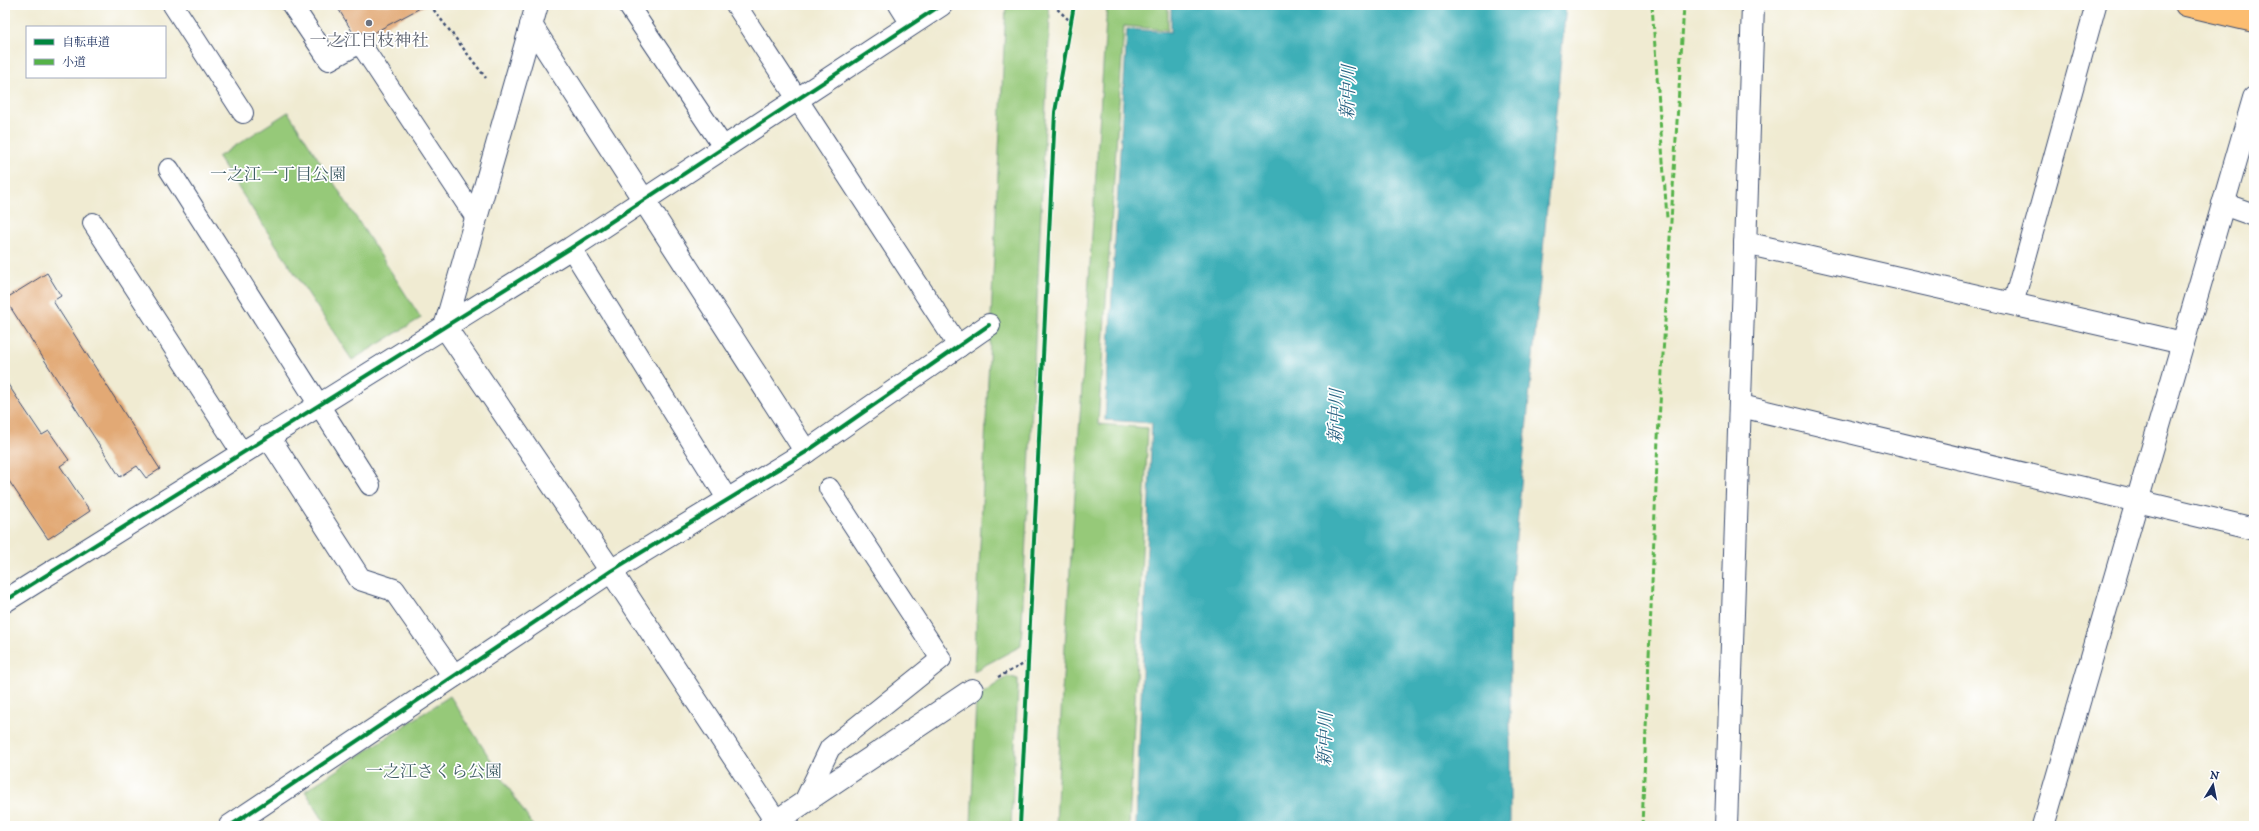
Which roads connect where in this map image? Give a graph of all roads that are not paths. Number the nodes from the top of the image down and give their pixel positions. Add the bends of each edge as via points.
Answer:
1 (173, 5) edge
2 (292, 5) edge
3 (628, 5) edge
4 (736, 5) edge
5 (899, 5) edge
6 (940, 5) edge
7 (1753, 5) edge
8 (2096, 5) edge
9 (2186, 5) edge
10 (534, 15) edge
11 (2254, 21) edge
12 (911, 24) junction
13 (2254, 98) edge
14 (797, 100) junction
15 (244, 113) dead end
16 (724, 148) junction
17 (169, 169) dead end
18 (645, 200) junction
19 (2223, 204) junction
20 (2254, 215) edge
21 (476, 218) junction
22 (93, 223) dead end
23 (1745, 243) junction
24 (571, 248) junction
25 (2013, 304) junction
26 (989, 325) dead end
27 (445, 327) junction
28 (2183, 343) junction
29 (959, 347) junction
30 (319, 404) junction
31 (1741, 406) junction
32 (268, 436) junction
33 (806, 452) junction
34 (242, 453) junction
35 (370, 485) dead end
36 (829, 488) dead end
37 (728, 500) junction
38 (2138, 501) junction
39 (2254, 529) edge
40 (611, 571) junction
41 (5, 601) edge
42 (454, 676) junction
43 (972, 690) road end
44 (803, 804) junction
45 (775, 824) edge
46 (230, 826) edge
47 (1726, 826) edge
48 (2043, 826) edge

1 - 15 lane
2 - 21 lane via 329,60 360,43
3 - 16 lane
4 - 14 lane
5 - 12 lane
6 - 12 street
7 - 23 street
8 - 25 lane
9 - 11 highway
10 - 18 street
10 - 21 street
12 - 14 street
13 - 19 street
14 - 16 street
14 - 29 lane
16 - 18 street
17 - 30 lane
18 - 24 street
18 - 33 street
19 - 20 street
19 - 28 street
21 - 27 street
22 - 34 lane
23 - 25 street
23 - 31 street
24 - 27 street
24 - 37 lane
25 - 28 street
26 - 29 street
27 - 30 street
27 - 40 street
28 - 38 street
29 - 33 street
30 - 32 street
30 - 35 lane
31 - 38 street
31 - 47 street
32 - 34 street
32 - 42 street via 360,579 394,590
33 - 37 street
34 - 41 street
36 - 44 lane via 941,659 830,748
37 - 40 street
38 - 39 street
38 - 48 street
40 - 42 street
40 - 45 street
42 - 46 street
43 - 44 street
44 - 45 street

